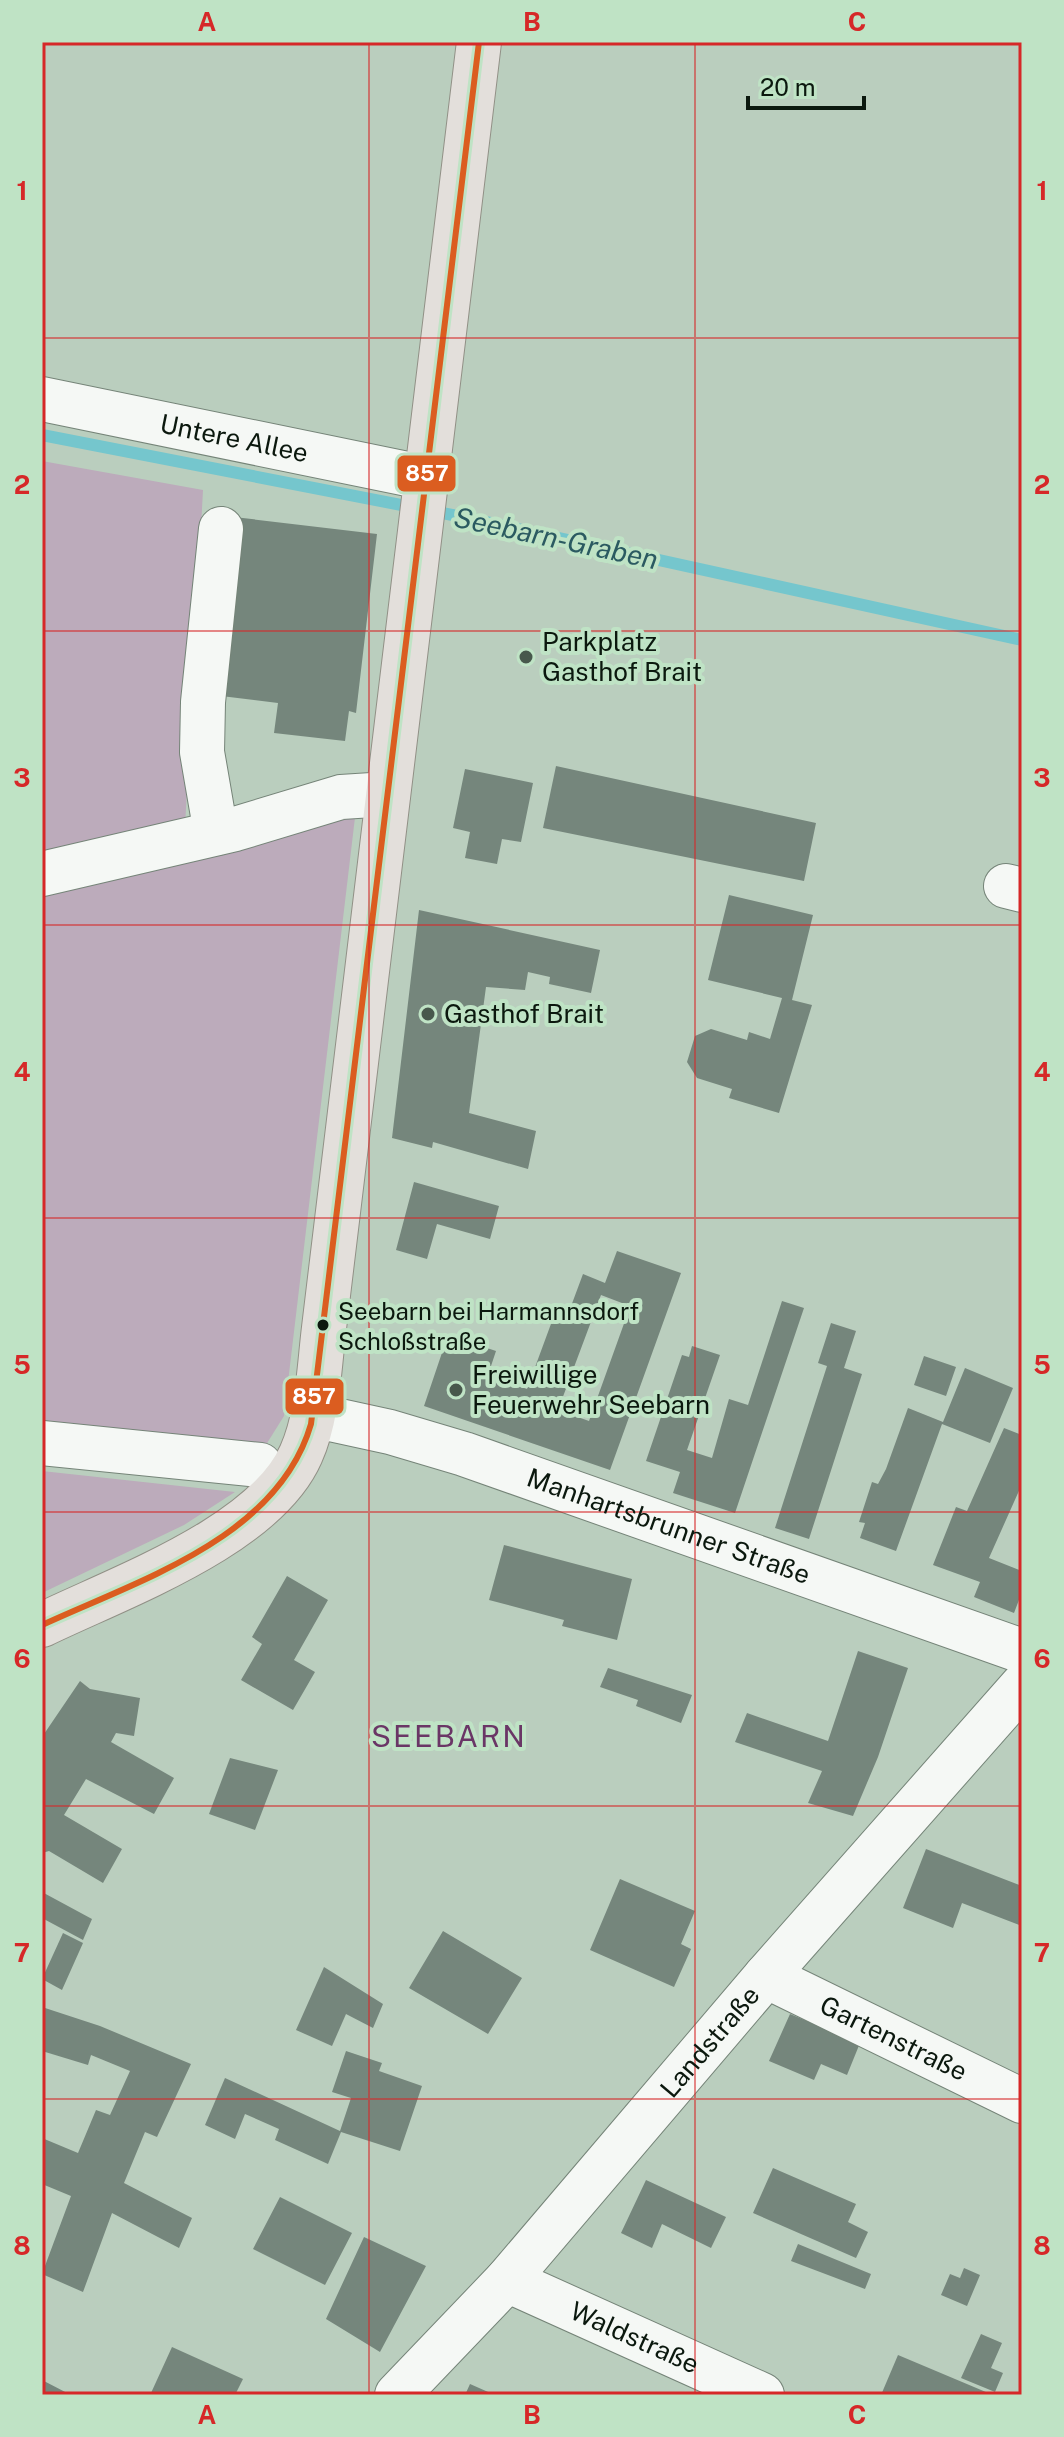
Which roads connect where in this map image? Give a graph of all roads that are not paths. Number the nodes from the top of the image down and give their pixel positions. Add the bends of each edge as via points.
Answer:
1 (479, 42) edge
2 (42, 399) edge
3 (424, 501) junction
4 (221, 529) dead end
5 (388, 794) junction
6 (216, 833) junction
7 (42, 874) edge
8 (312, 1415) junction
9 (42, 1443) edge
10 (260, 1465) dead end
11 (42, 1625) edge
12 (1022, 1651) edge
13 (1022, 1686) edge
14 (766, 1976) junction
15 (1022, 2101) edge
16 (507, 2280) junction
17 (397, 2395) edge
18 (762, 2395) edge

1 - 3 main road
2 - 3 street, Untere Allee
3 - 5 main road
4 - 6 street via 202,752
5 - 6 street via 341,797
5 - 8 main road
6 - 7 street
8 - 11 main road via 297,1463 254,1514 192,1552
8 - 12 street, Manhartsbrunner Straße via 464,1454
9 - 10 street
13 - 14 street, Landstraße
14 - 15 street, Gartenstraße
14 - 16 street, Landstraße
16 - 17 street, Landstraße
16 - 18 street, Waldstraße

